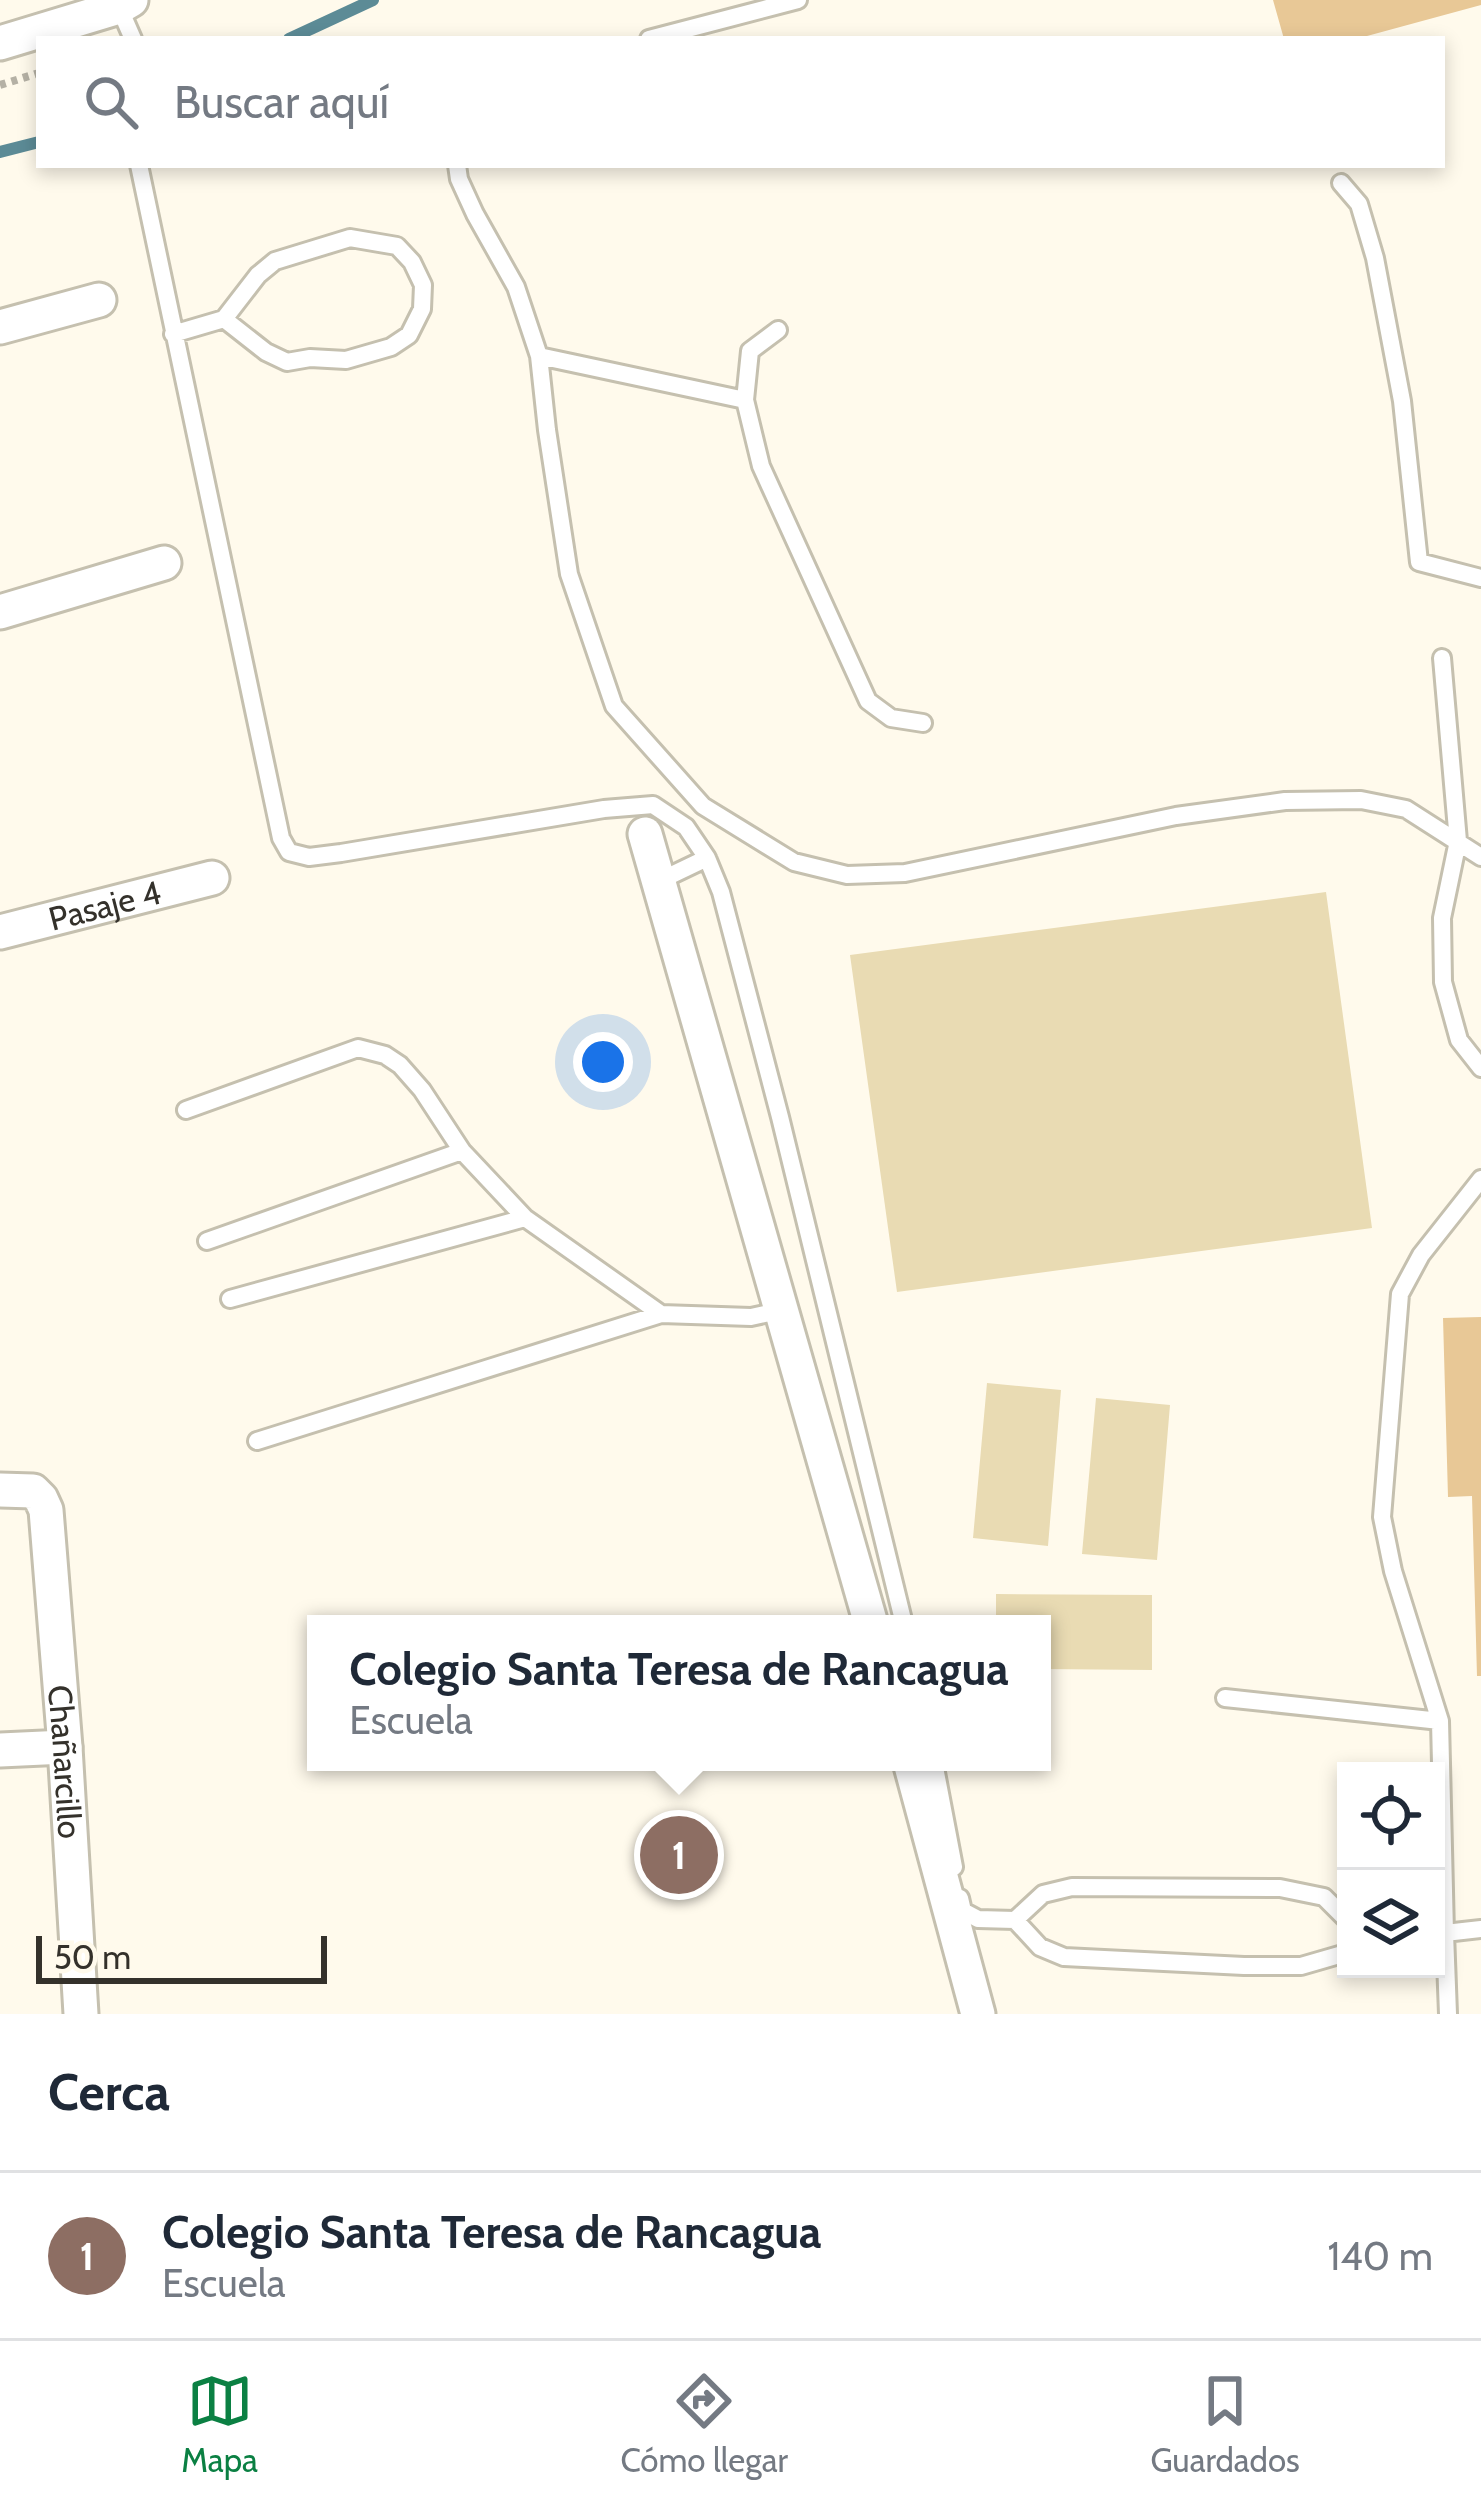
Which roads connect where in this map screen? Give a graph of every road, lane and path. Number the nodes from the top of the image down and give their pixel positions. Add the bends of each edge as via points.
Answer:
1 (798, 0) edge
2 (129, 20) edge
3 (39, 36) edge
4 (660, 36) edge
5 (36, 37) edge
6 (0, 43) edge
7 (36, 74) edge
8 (0, 85) edge
9 (140, 168) edge
10 (457, 168) edge
11 (1341, 183) dead end
12 (99, 300) dead end
13 (224, 319) junction
14 (0, 327) edge
15 (778, 330) dead end
16 (173, 334) junction
17 (539, 356) junction
18 (745, 400) junction
19 (164, 562) dead end
20 (1481, 578) edge
21 (0, 611) edge
22 (1442, 658) dead end
23 (923, 723) dead end
24 (645, 834) dead end
25 (1458, 841) junction
26 (1481, 857) edge
27 (707, 858) junction
28 (212, 878) dead end
29 (659, 881) junction
30 (0, 932) edge
31 (1481, 1068) edge
32 (186, 1110) dead end
33 (462, 1151) junction
34 (1481, 1179) edge
35 (525, 1218) junction
36 (207, 1241) dead end
37 (230, 1299) dead end
38 (782, 1310) junction
39 (661, 1313) junction
40 (256, 1441) dead end
41 (0, 1490) edge
42 (868, 1615) edge
43 (902, 1615) edge
44 (1226, 1698) dead end
45 (1440, 1721) junction
46 (65, 1747) junction
47 (0, 1750) edge
48 (912, 1771) edge
49 (936, 1771) edge
50 (1444, 1870) edge
51 (1337, 1909) edge
52 (1015, 1920) junction
53 (1481, 1929) edge
54 (1445, 1933) edge
55 (1337, 1956) edge
56 (1442, 1978) edge
57 (81, 2014) edge
58 (978, 2014) edge
59 (1448, 2014) edge

1 - 4 lane
2 - 3 street
5 - 6 street
7 - 8 path
9 - 16 lane
10 - 17 lane via 516,287
11 - 20 lane via 1359,204 1375,258 1402,401 1419,562
12 - 14 street
13 - 13 lane via 287,362 346,359 410,335 424,285 397,246 350,238 274,261
13 - 16 lane
15 - 18 lane via 750,351
16 - 27 lane via 289,852 341,853 653,805 686,827
17 - 18 lane
17 - 25 lane via 569,574 614,706 704,806 794,862 848,875 905,873 1285,801 1361,800 1406,809
18 - 23 lane via 761,466 868,700 891,718
19 - 21 street
22 - 25 lane
24 - 29 street
25 - 26 lane
25 - 31 lane via 1442,918 1443,982 1459,1040
27 - 29 lane
27 - 43 lane via 769,1074
28 - 30 street, Pasaje 4
29 - 38 street
32 - 33 lane via 358,1048 400,1065
33 - 35 lane
33 - 36 lane
34 - 45 lane via 1400,1294 1382,1517
35 - 37 lane
35 - 39 lane
38 - 39 lane via 751,1317
38 - 42 street
39 - 40 lane
41 - 46 street, Chañarcillo via 33,1491 46,1510
44 - 45 lane
45 - 50 lane
46 - 47 street
46 - 57 street, Chañarcillo
48 - 58 street
49 - 52 lane via 963,1911
51 - 52 lane via 1324,1897 1280,1888 1072,1887 1043,1894
52 - 55 lane via 1040,1947 1064,1957 1301,1966
53 - 54 lane
56 - 59 lane

